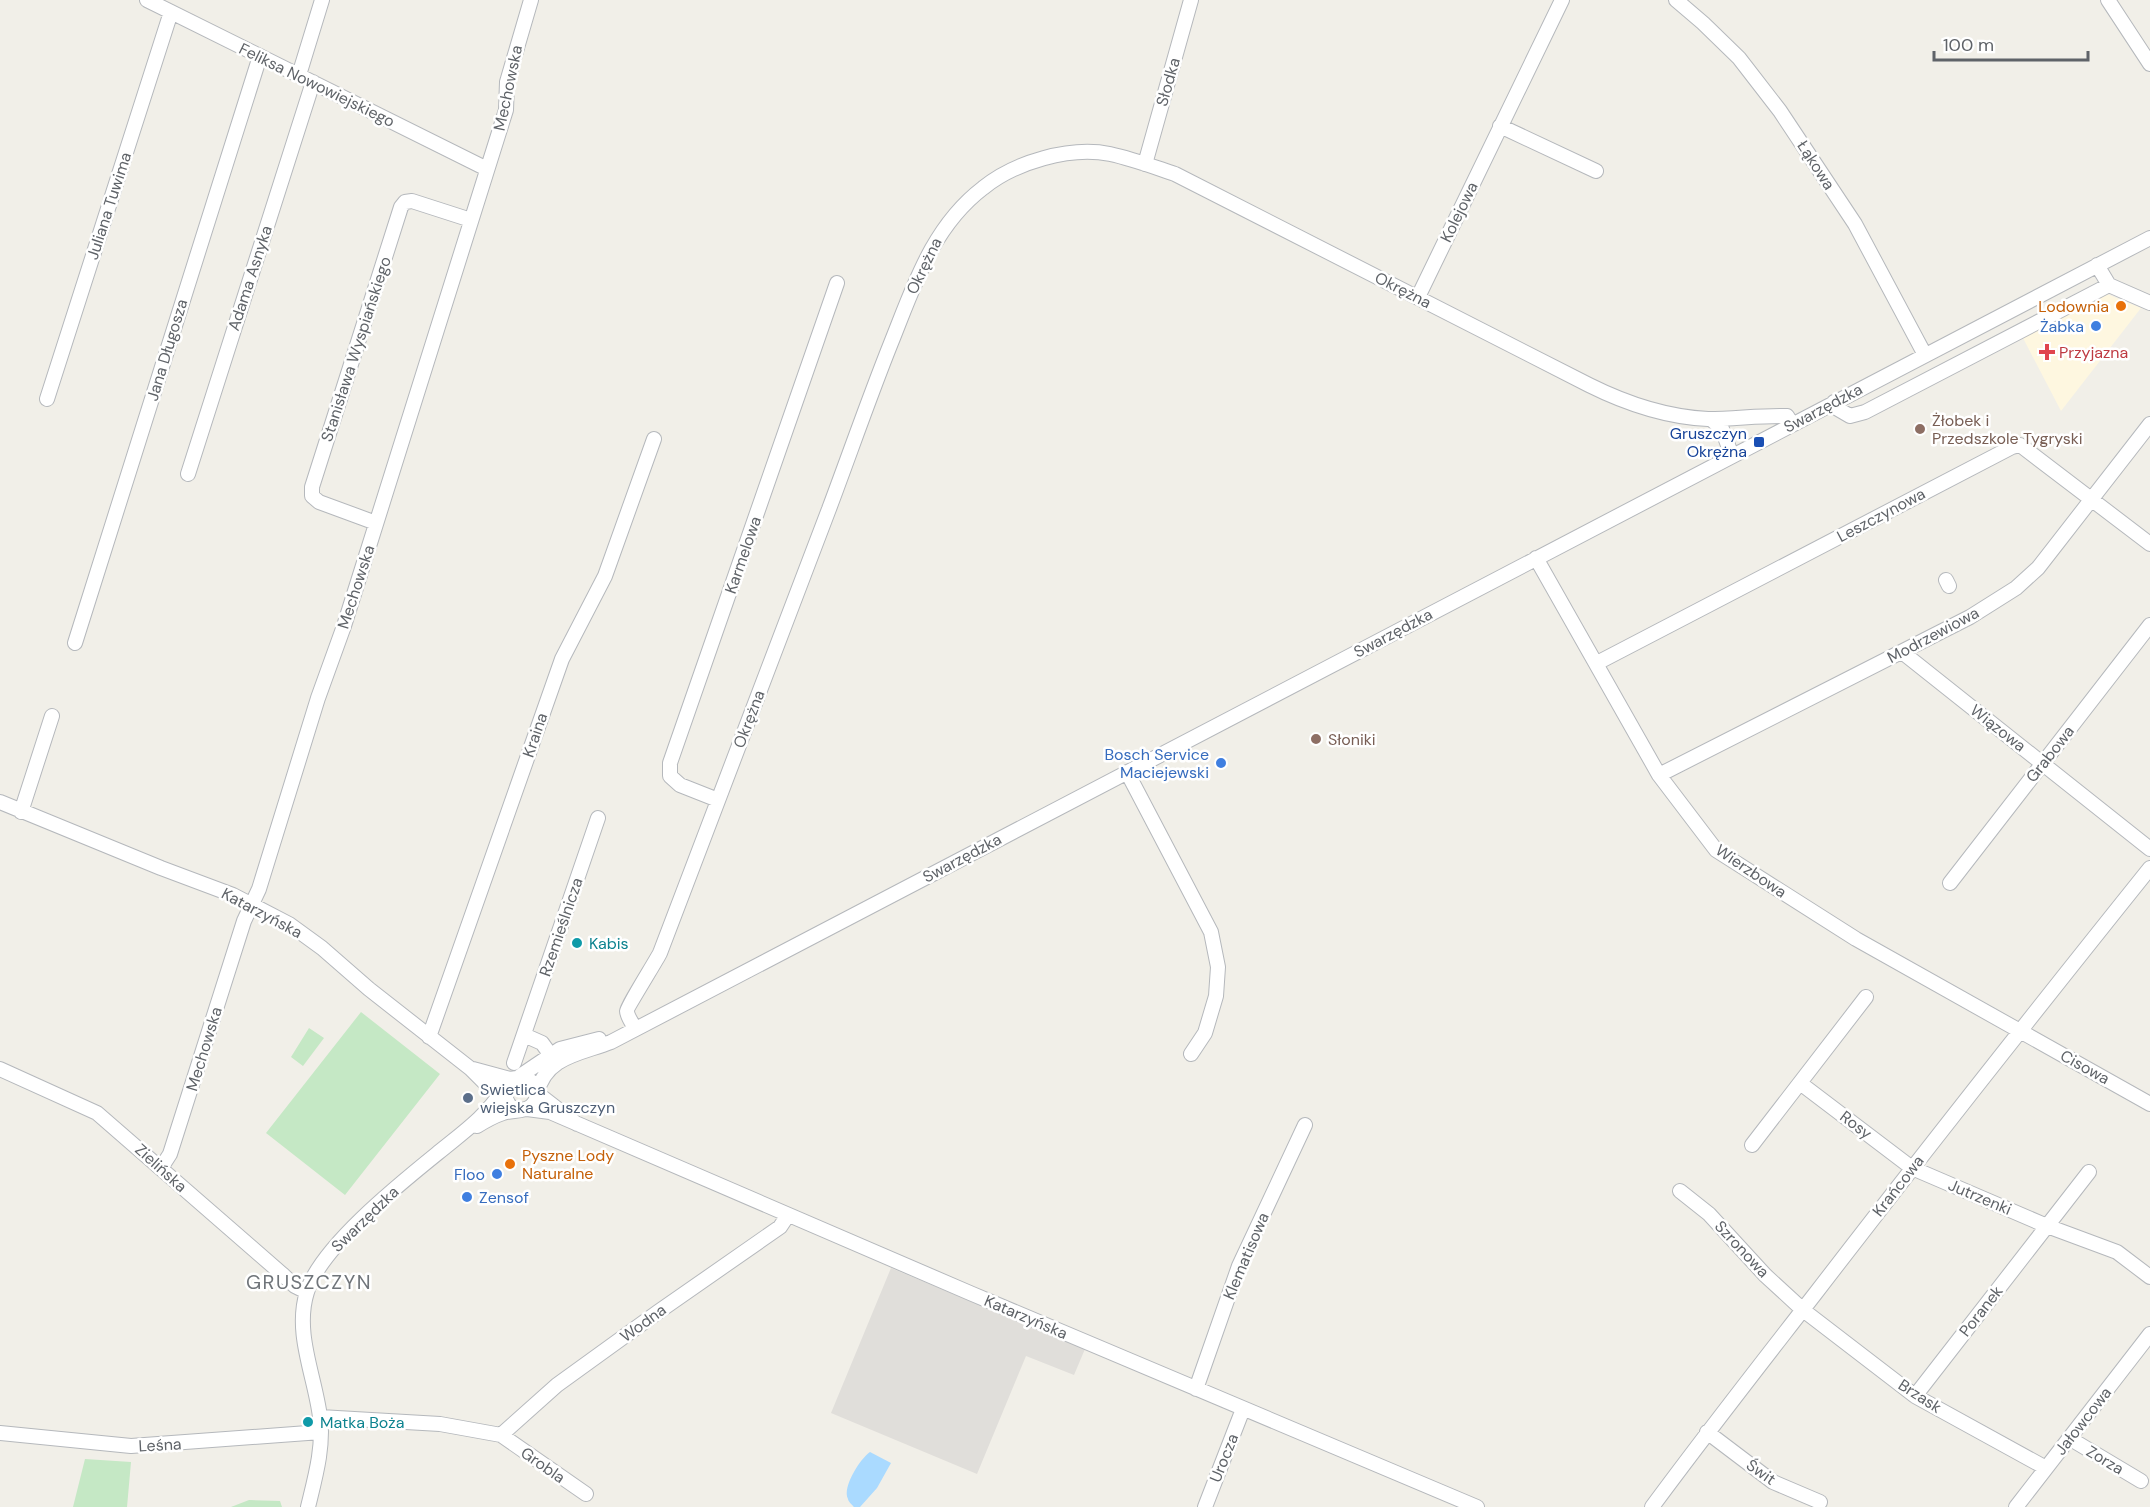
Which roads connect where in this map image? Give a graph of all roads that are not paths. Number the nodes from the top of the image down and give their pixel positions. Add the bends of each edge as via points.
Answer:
1 (147, 0) edge
2 (322, 0) edge
3 (531, 0) edge
4 (1191, 0) edge
5 (1562, 0) edge
6 (1676, 0) edge
7 (2108, 0) edge
8 (171, 12) junction
9 (260, 56) junction
10 (2150, 64) edge
11 (299, 75) junction
12 (313, 82) junction
13 (1500, 126) junction
14 (1145, 164) junction
15 (487, 169) junction
16 (1596, 171) dead end
17 (471, 220) junction
18 (2150, 238) edge
19 (2097, 265) junction
20 (837, 283) dead end
21 (2109, 285) junction
22 (1418, 297) junction
23 (2150, 303) edge
24 (1925, 355) junction
25 (1879, 379) junction
26 (47, 399) dead end
27 (1889, 400) junction
28 (1834, 402) junction
29 (1711, 419) junction
30 (1792, 424) junction
31 (2150, 424) edge
32 (654, 439) dead end
33 (1732, 456) junction
34 (188, 474) dead end
35 (2092, 499) junction
36 (376, 523) junction
37 (2150, 544) edge
38 (1536, 558) junction
39 (2150, 626) edge
40 (75, 643) dead end
41 (1902, 652) junction
42 (1597, 663) junction
43 (52, 716) dead end
44 (2043, 764) junction
45 (1127, 772) junction
46 (1659, 775) junction
47 (718, 800) junction
48 (0, 802) edge
49 (21, 812) junction
50 (598, 818) dead end
51 (2150, 849) edge
52 (2150, 868) edge
53 (1950, 883) dead end
54 (252, 904) junction
55 (1866, 997) dead end
56 (635, 1028) junction
57 (2020, 1030) junction
58 (524, 1035) junction
59 (429, 1037) junction
60 (1191, 1054) dead end
61 (553, 1059) junction
62 (0, 1070) edge
63 (511, 1077) junction
64 (1800, 1083) junction
65 (537, 1093) junction
66 (2150, 1104) edge
67 (522, 1109) junction
68 (577, 1124) junction
69 (1305, 1125) dead end
70 (465, 1132) junction
71 (1752, 1145) dead end
72 (161, 1168) junction
73 (1912, 1168) junction
74 (2089, 1172) dead end
75 (1680, 1191) dead end
76 (789, 1215) junction
77 (2047, 1226) junction
78 (2150, 1278) edge
79 (307, 1292) junction
80 (1803, 1310) junction
81 (2150, 1334) edge
82 (1196, 1389) junction
83 (1915, 1396) junction
84 (1243, 1409) junction
85 (320, 1417) junction
86 (321, 1432) junction
87 (1707, 1432) junction
88 (0, 1433) edge
89 (501, 1435) junction
90 (2069, 1438) junction
91 (2046, 1468) junction
92 (2141, 1481) dead end
93 (586, 1494) dead end
94 (1820, 1502) dead end
95 (308, 1507) edge
96 (1205, 1507) edge
97 (1477, 1507) edge
98 (1652, 1507) edge
99 (2016, 1507) edge

1 - 8 street, Feliksa Nowowiejskiego
2 - 11 street
3 - 15 street, Mechowska via 507,82 506,110
4 - 14 street, Słodka
5 - 13 street, Kolejowa
6 - 24 street, Łąkowa via 1739,58 1780,111 1861,235
7 - 10 street
8 - 9 street, Feliksa Nowowiejskiego
8 - 26 street, Juliana Tuwima
9 - 11 street, Feliksa Nowowiejskiego
9 - 40 street, Jana Długosza
11 - 12 street, Feliksa Nowowiejskiego
12 - 15 street, Feliksa Nowowiejskiego
12 - 34 street, Adama Asnyka
13 - 16 street
13 - 22 street, Kolejowa
14 - 22 street, Okrężna via 1175,174
14 - 47 street, Okrężna via 1108,153 1061,153 1039,160 985,186 943,229 924,260 864,411
15 - 17 street, Mechowska
17 - 36 street, Mechowska
17 - 36 street, Stanisława Wyspiańskiego via 412,201 401,207 312,487 312,496 319,502
18 - 19 street, Swarzędzka
19 - 21 street
19 - 24 street, Swarzędzka
20 - 47 street, Karmelowa via 670,763 670,776 680,785
21 - 23 street
21 - 27 street
22 - 29 street, Okrężna via 1612,397 1660,413
24 - 25 street, Swarzędzka
25 - 27 street
25 - 28 street, Swarzędzka
27 - 28 street via 1850,416
28 - 30 street, Swarzędzka
29 - 30 street, Okrężna via 1787,416
29 - 33 street via 1722,429
30 - 33 street, Swarzędzka
31 - 35 street, Modrzewiowa
32 - 59 street, Kraina via 605,576 562,659
33 - 38 street, Swarzędzka
35 - 37 street, Leszczynowa
35 - 41 street, Modrzewiowa via 2038,568 2016,588
35 - 42 street, Leszczynowa via 2020,445 2012,447
36 - 54 street, Mechowska
38 - 42 street, Wierzbowa
38 - 45 street, Swarzędzka
39 - 44 street, Grabowa
41 - 44 street, Wiązowa
41 - 46 street, Modrzewiowa
42 - 46 street, Wierzbowa
43 - 49 street
44 - 51 street, Wiązowa
44 - 53 street, Grabowa
45 - 56 street, Swarzędzka
45 - 60 street via 1211,932 1218,967 1216,996 1205,1033
46 - 57 street, Wierzbowa via 1716,850 1856,939
47 - 56 street, Okrężna via 660,953 628,1004 627,1012
48 - 49 street, Katarzyńska
49 - 54 street, Katarzyńska
50 - 58 street, Rzemieślnicza
52 - 57 street, Krańcowa
54 - 59 street, Katarzyńska via 307,936
54 - 72 street, Mechowska via 170,1154
55 - 64 street
56 - 61 street, Swarzędzka via 611,1042
57 - 66 street, Cisowa
57 - 73 street, Krańcowa
58 - 61 street via 542,1044
58 - 63 street, Rzemieślnicza
59 - 63 street, Katarzyńska via 471,1069
61 - 63 street, Swarzędzka
61 - 65 street
62 - 72 street, Zielińska via 97,1113
63 - 65 street, Katarzyńska via 532,1081
63 - 67 street via 509,1105
63 - 70 street, Swarzędzka via 496,1101
64 - 71 street
64 - 73 street, Rosy
65 - 67 street via 534,1103
65 - 68 street, Katarzyńska
67 - 68 street, Katarzyńska via 550,1112
67 - 70 street, Swarzędzka via 504,1112
68 - 76 street, Katarzyńska
69 - 82 street, Klematisowa via 1239,1266
70 - 79 street, Swarzędzka via 348,1233 320,1265
72 - 79 street, Zielińska
73 - 77 street, Jutrzenki
73 - 80 street, Krańcowa
74 - 77 street
75 - 80 street, Szronowa via 1709,1214
76 - 82 street, Katarzyńska
76 - 89 street, Wodna via 780,1227 557,1384
77 - 78 street, Jutrzenki via 2116,1252
77 - 83 street, Poranek
79 - 85 street, Swarzędzka via 306,1347
80 - 83 street, Brzask
80 - 87 street, Krańcowa
81 - 90 street, Jałowcowa
82 - 84 street, Katarzyńska
83 - 91 street, Brzask
84 - 96 street, Urocza
84 - 97 street, Katarzyńska
85 - 86 street, Swarzędzka
85 - 89 street via 440,1424
86 - 88 street, Leśna via 131,1446
86 - 95 street, Swarzędzka
87 - 94 street, Świt via 1773,1482
87 - 98 street, Krańcowa
89 - 93 street, Grobla
90 - 91 street, Jałowcowa
90 - 92 street, Zorza
91 - 99 street, Jałowcowa

